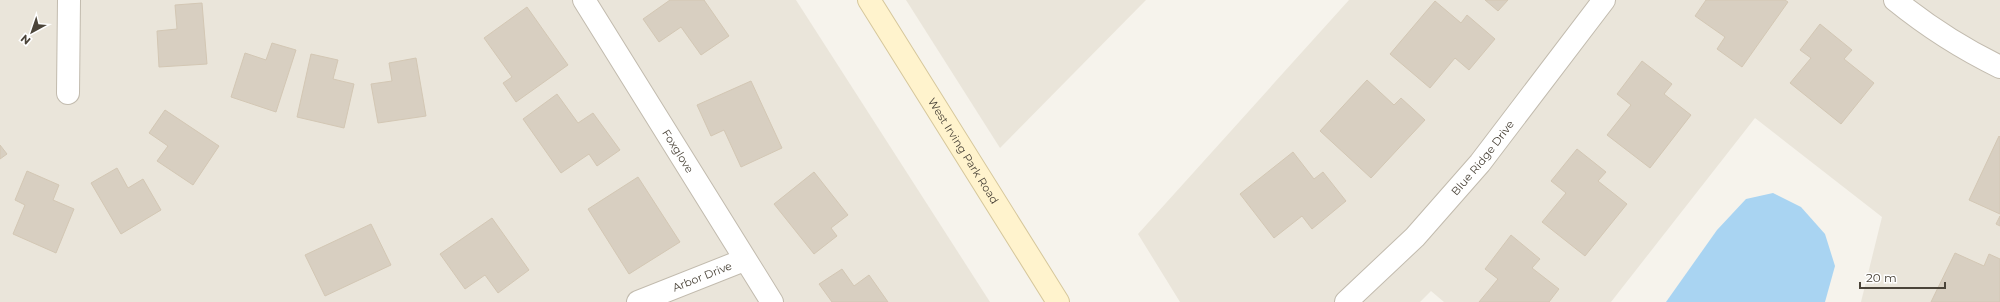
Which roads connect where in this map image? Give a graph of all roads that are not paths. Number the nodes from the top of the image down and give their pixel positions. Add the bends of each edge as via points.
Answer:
1 (68, 0) edge
2 (584, 0) edge
3 (869, 0) edge
4 (1604, 0) edge
5 (1895, 0) edge
6 (2000, 66) edge
7 (68, 93) dead end
8 (744, 260) junction
9 (638, 302) edge
10 (772, 302) edge
11 (1058, 302) edge
12 (1346, 302) edge

1 - 7 street
2 - 8 street, Foxglove
3 - 11 main road, West Irving Park Road
4 - 12 street, Blue Ridge Drive via 1480,163 1415,237
5 - 6 street via 1916,17 1981,58
8 - 9 street, Arbor Drive
8 - 10 street, Foxglove

